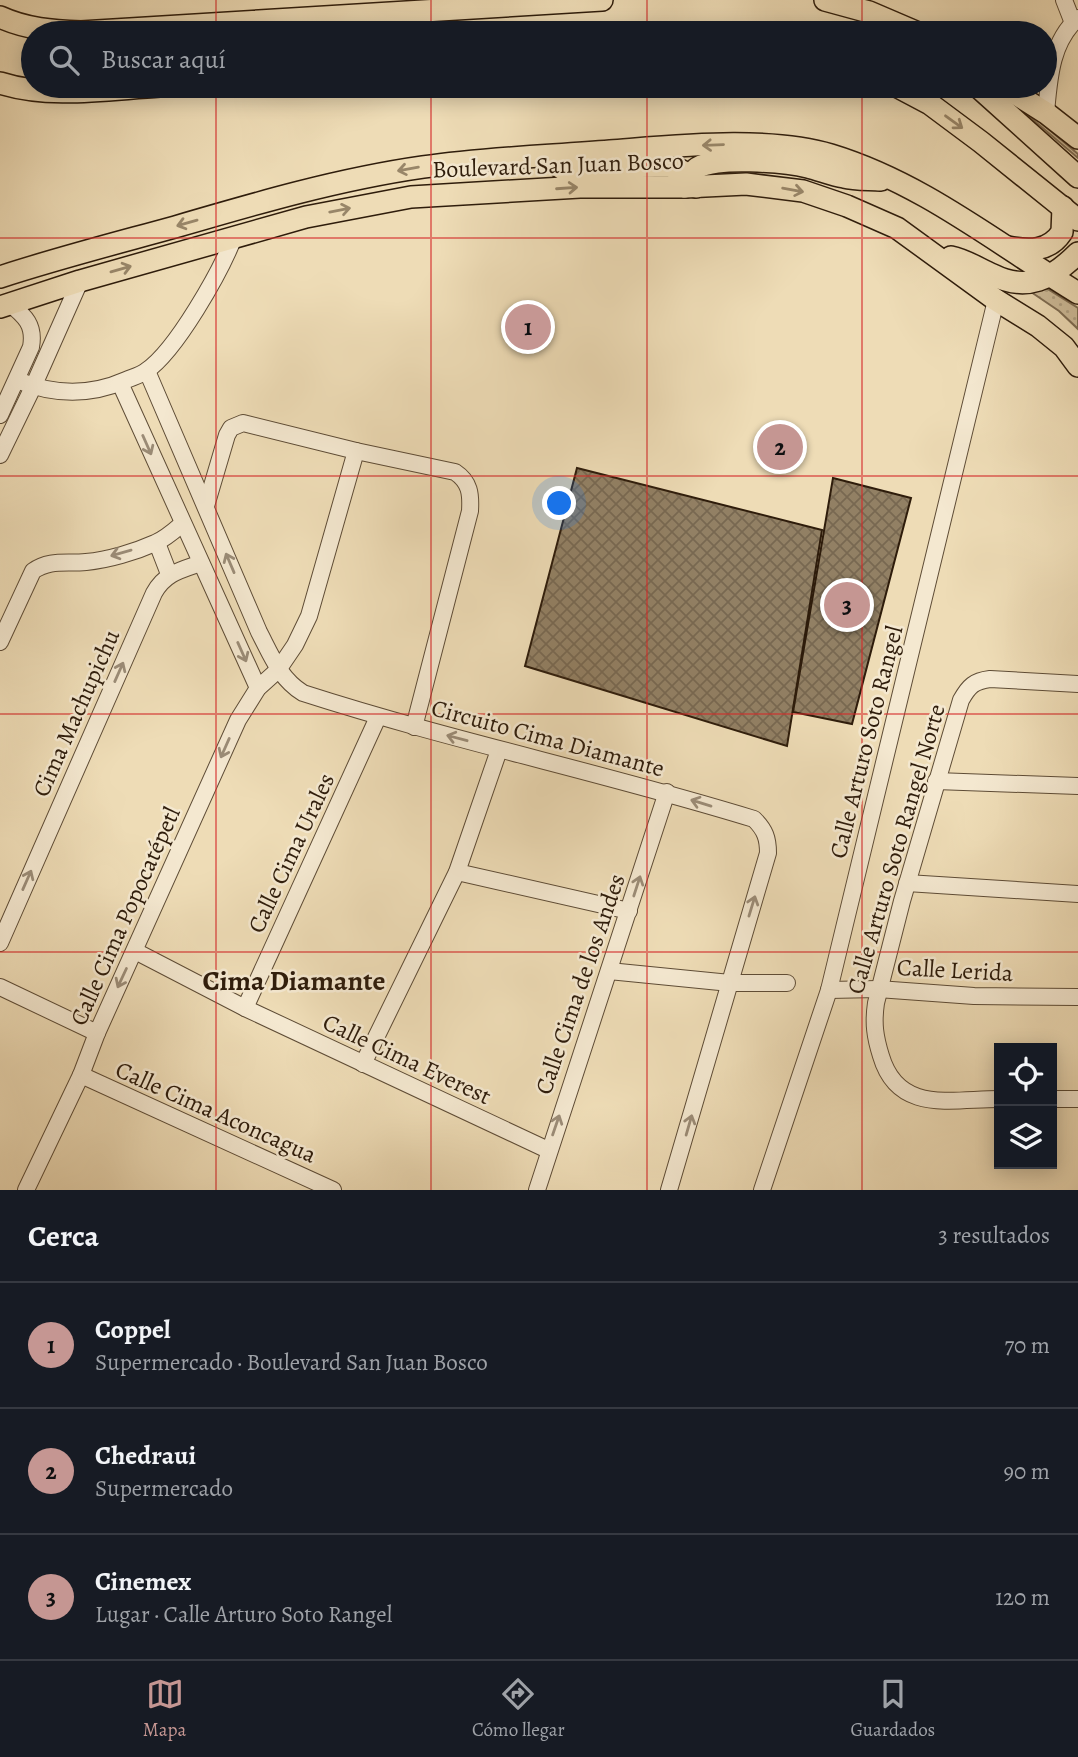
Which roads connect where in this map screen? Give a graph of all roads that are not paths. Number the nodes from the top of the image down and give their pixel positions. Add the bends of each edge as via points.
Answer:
1 (602, 0) edge
2 (825, 0) edge
3 (1064, 0) edge
4 (0, 17) edge
5 (1075, 20) edge
6 (260, 21) edge
7 (890, 21) edge
8 (21, 24) edge
9 (1057, 51) edge
10 (0, 83) edge
11 (21, 88) edge
12 (919, 98) edge
13 (990, 98) edge
14 (1022, 98) edge
15 (1047, 98) edge
16 (1046, 113) junction
17 (1078, 138) edge
18 (526, 158) junction
19 (1078, 177) edge
20 (897, 181) junction
21 (690, 183) junction
22 (1070, 214) edge
23 (234, 237) junction
24 (1002, 246) junction
25 (932, 253) junction
26 (1078, 253) edge
27 (3, 275) edge
28 (1049, 276) junction
29 (80, 281) junction
30 (1078, 293) edge
31 (996, 300) junction
32 (4, 305) edge
33 (1078, 366) edge
34 (147, 371) junction
35 (17, 380) junction
36 (120, 383) junction
37 (33, 387) junction
38 (0, 415) edge
39 (356, 451) junction
40 (0, 455) edge
41 (206, 506) junction
42 (182, 524) junction
43 (157, 543) junction
44 (201, 563) junction
45 (169, 574) junction
46 (0, 642) edge
47 (278, 670) junction
48 (1078, 684) edge
49 (258, 688) junction
50 (378, 717) junction
51 (414, 727) junction
52 (499, 750) junction
53 (936, 781) junction
54 (1078, 786) edge
55 (667, 792) junction
56 (457, 872) junction
57 (907, 883) junction
58 (1078, 894) edge
59 (629, 911) junction
60 (0, 943) edge
61 (135, 951) junction
62 (609, 971) junction
63 (730, 983) junction
64 (787, 983) dead end
65 (0, 987) edge
66 (878, 989) junction
67 (829, 990) junction
68 (1078, 997) edge
69 (245, 1008) junction
70 (97, 1033) junction
71 (362, 1064) junction
72 (81, 1075) junction
73 (994, 1099) edge
74 (1057, 1099) edge
75 (1078, 1099) edge
76 (548, 1150) junction
77 (31, 1188) edge
78 (332, 1190) edge
79 (537, 1190) edge
80 (669, 1190) edge
81 (762, 1190) edge

1 - 6 main road
2 - 7 main road
3 - 5 street
4 - 8 main road
5 - 9 street
10 - 11 main road
12 -> 22 main road
13 - 19 main road
14 - 16 main road
15 - 16 street
16 - 17 main road
20 -> 18 main road, Boulevard San Juan Bosco via 828,154 736,144
18 - 21 main road via 547,169 668,166 680,168
18 -> 27 main road, Boulevard San Juan Bosco via 475,160 328,184
20 - 21 main road via 844,178 788,163 737,161 698,167
20 - 24 main road, Boulevard San Juan Bosco via 946,207
23 -> 21 main road, Boulevard San Juan Bosco via 306,217 411,197
21 -> 25 main road, Boulevard San Juan Bosco via 803,191 897,228
22 - 24 main road via 1049,245 1030,251
29 -> 23 main road, Boulevard San Juan Bosco
23 - 34 street via 184,329
24 - 28 main road, Boulevard San Juan Bosco
25 - 28 main road via 957,258 1023,285
25 - 31 main road, Boulevard San Juan Bosco
26 - 28 main road
28 - 30 main road, Boulevard San Juan Bosco
29 - 32 main road, Boulevard San Juan Bosco
29 - 37 street
31 - 33 main road, Boulevard San Juan Bosco via 1038,326 1064,347
31 - 67 street, Calle Arturo Soto Rangel
32 - 35 street via 26,317 32,337
34 - 36 street
34 - 41 street, Circuito Cima Diamante
35 - 37 street
35 - 38 street
36 - 37 street via 78,392
36 -> 42 street
37 - 40 street
39 - 41 street via 238,424 227,435
39 - 47 street, Calle Cima Popocatépetl via 309,616
39 - 51 street via 455,472 469,486 470,511
47 -> 41 street, Circuito Cima Diamante
42 - 43 street
42 - 44 street
43 - 45 street
43 -> 46 street via 88,562 41,565 33,571
44 - 45 street
44 -> 49 street
60 -> 45 street, Cima Machupichu via 154,593
47 - 49 street, Calle Cima Popocatépetl
47 - 50 street, Circuito Cima Diamante via 303,693
48 - 53 street, Calle Arturo Soto Rangel Norte via 977,681 961,699
49 -> 61 street, Calle Cima Popocatépetl via 238,720
50 - 51 street, Circuito Cima Diamante
50 - 69 street, Calle Cima Urales
52 -> 51 street, Circuito Cima Diamante
52 - 55 street, Circuito Cima Diamante
52 - 56 street
53 - 54 street
53 - 57 street, Calle Arturo Soto Rangel Norte
59 -> 55 street, Calle Cima de los Andes
63 -> 55 street, Circuito Cima Diamante via 768,853 768,839 754,819
56 - 59 street
56 - 71 street
57 - 58 street
57 - 66 street, Calle Arturo Soto Rangel Norte
59 - 62 street, Calle Cima de los Andes
61 - 69 street, Calle Cima Everest
61 -> 70 street, Calle Cima Popocatépetl
62 - 63 street
76 -> 62 street, Calle Cima de los Andes
63 - 64 street
80 -> 63 street, Circuito Cima Diamante
65 - 70 street
66 - 67 street, Calle Lerida
66 - 68 street, Calle Lerida
66 - 73 street, Calle Arturo Soto Rangel Norte via 874,1032 895,1085 922,1099
67 - 81 street, Calle Arturo Soto Rangel
69 - 71 street, Calle Cima Everest
70 - 72 street, Calle Cima Popocatépetl
71 - 76 street, Calle Cima Everest
72 - 77 street, Calle Cima Popocatépetl
72 - 78 street, Calle Cima Aconcagua
74 - 75 street
76 - 79 street, Calle Cima de los Andes

